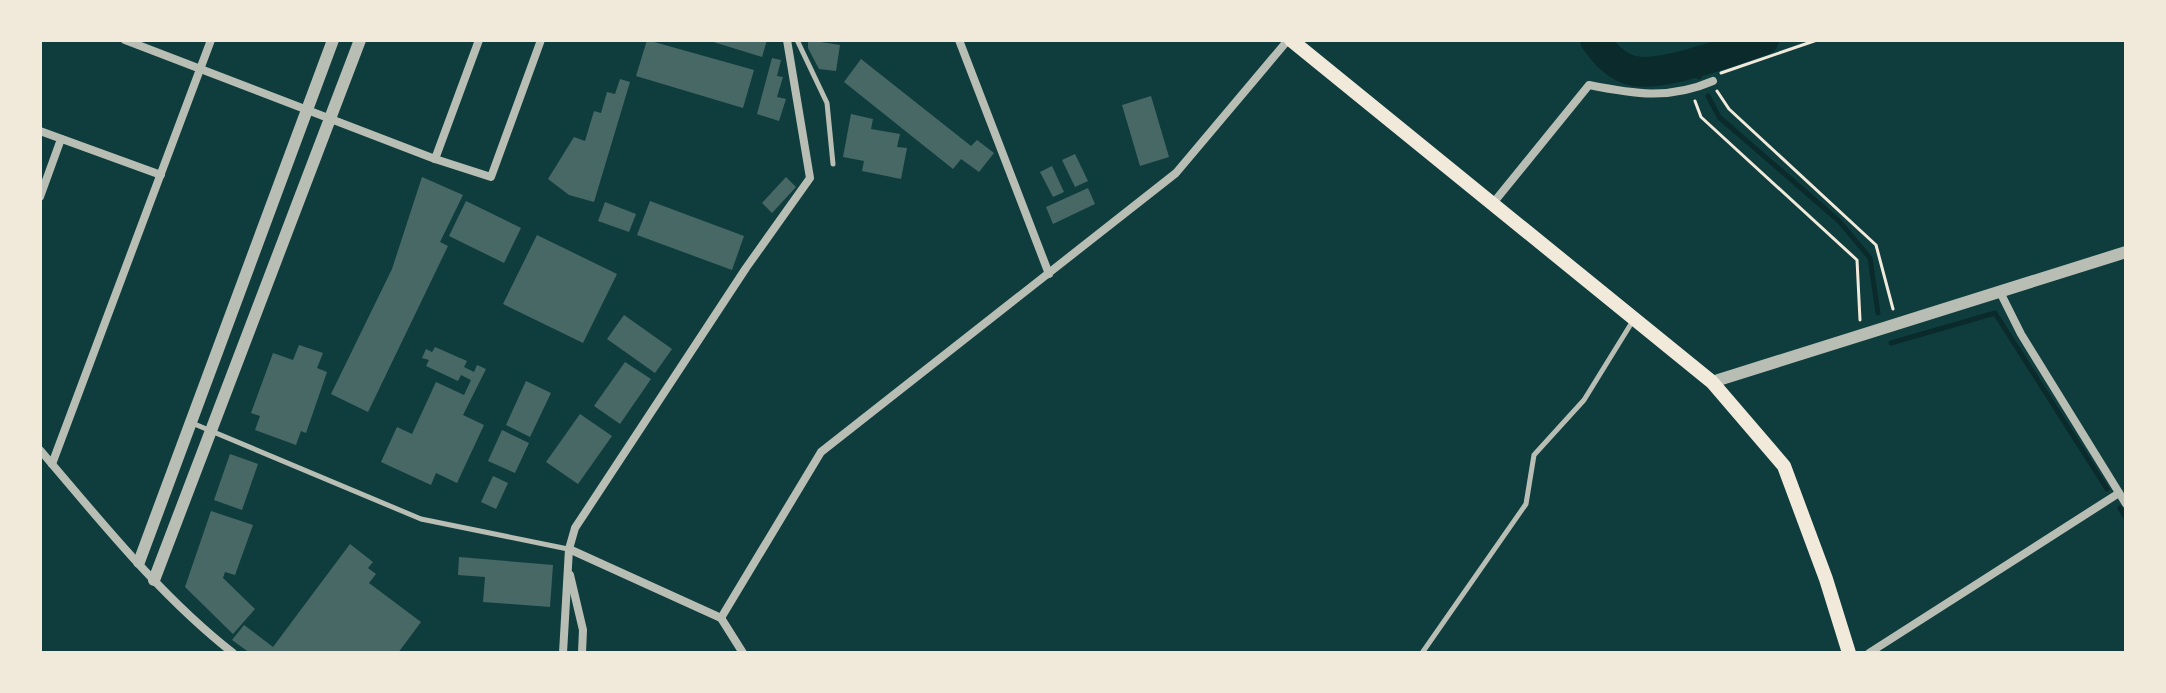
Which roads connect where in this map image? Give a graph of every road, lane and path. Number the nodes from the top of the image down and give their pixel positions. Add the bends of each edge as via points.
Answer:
1 (125, 40) edge
2 (211, 40) edge
3 (333, 40) edge
4 (360, 40) edge
5 (479, 40) edge
6 (541, 40) edge
7 (787, 40) edge
8 (797, 40) edge
9 (959, 40) edge
10 (1290, 40) edge
11 (1817, 40) edge
12 (201, 69) junction
13 (1713, 81) junction
14 (1692, 90) junction
15 (308, 109) junction
16 (331, 119) junction
17 (40, 131) edge
18 (61, 139) junction
19 (435, 159) junction
20 (833, 164) dead end
21 (161, 175) junction
22 (40, 197) edge
23 (1494, 202) junction
24 (2126, 252) edge
25 (1049, 274) junction
26 (2000, 292) junction
27 (1634, 318) junction
28 (1897, 324) junction
29 (1865, 334) junction
30 (1712, 382) junction
31 (190, 422) junction
32 (211, 431) junction
33 (40, 450) edge
34 (52, 464) junction
35 (2119, 493) junction
36 (2126, 504) edge
37 (569, 549) junction
38 (139, 562) junction
39 (567, 567) junction
40 (154, 580) junction
41 (721, 618) junction
42 (233, 653) edge
43 (563, 653) edge
44 (582, 653) edge
45 (743, 653) edge
46 (1422, 653) edge
47 (1849, 653) edge
48 (1869, 653) edge

1 - 12 street
2 - 12 street
3 - 15 street
4 - 16 street
5 - 19 street
6 - 19 street via 491,177
7 - 37 street via 810,178 575,528
8 - 20 lane via 827,103
9 - 25 street
10 - 23 main road
10 - 25 street via 1176,173
11 - 13 path via 1715,75
12 - 15 street
12 - 21 street
13 - 14 street
13 - 28 path via 1729,109 1876,245
14 - 23 street via 1640,95 1589,85
14 - 29 path via 1701,117 1857,260
15 - 16 street
15 - 31 street
16 - 19 street
16 - 32 street
17 - 18 street
18 - 21 street
18 - 22 street
21 - 34 street
23 - 27 main road
24 - 26 street
25 - 41 street via 821,452
26 - 28 street
26 - 35 street
27 - 30 main road
27 - 46 lane via 1584,400 1534,455 1526,504
28 - 29 street
29 - 30 street
30 - 47 main road via 1784,466
31 - 32 lane
31 - 38 street
32 - 37 lane via 421,519
32 - 40 street
33 - 34 street
34 - 38 street
35 - 36 street
35 - 48 street
37 - 39 street
37 - 41 street
38 - 40 street
39 - 43 street
39 - 44 street via 583,630
40 - 42 street
41 - 45 street

